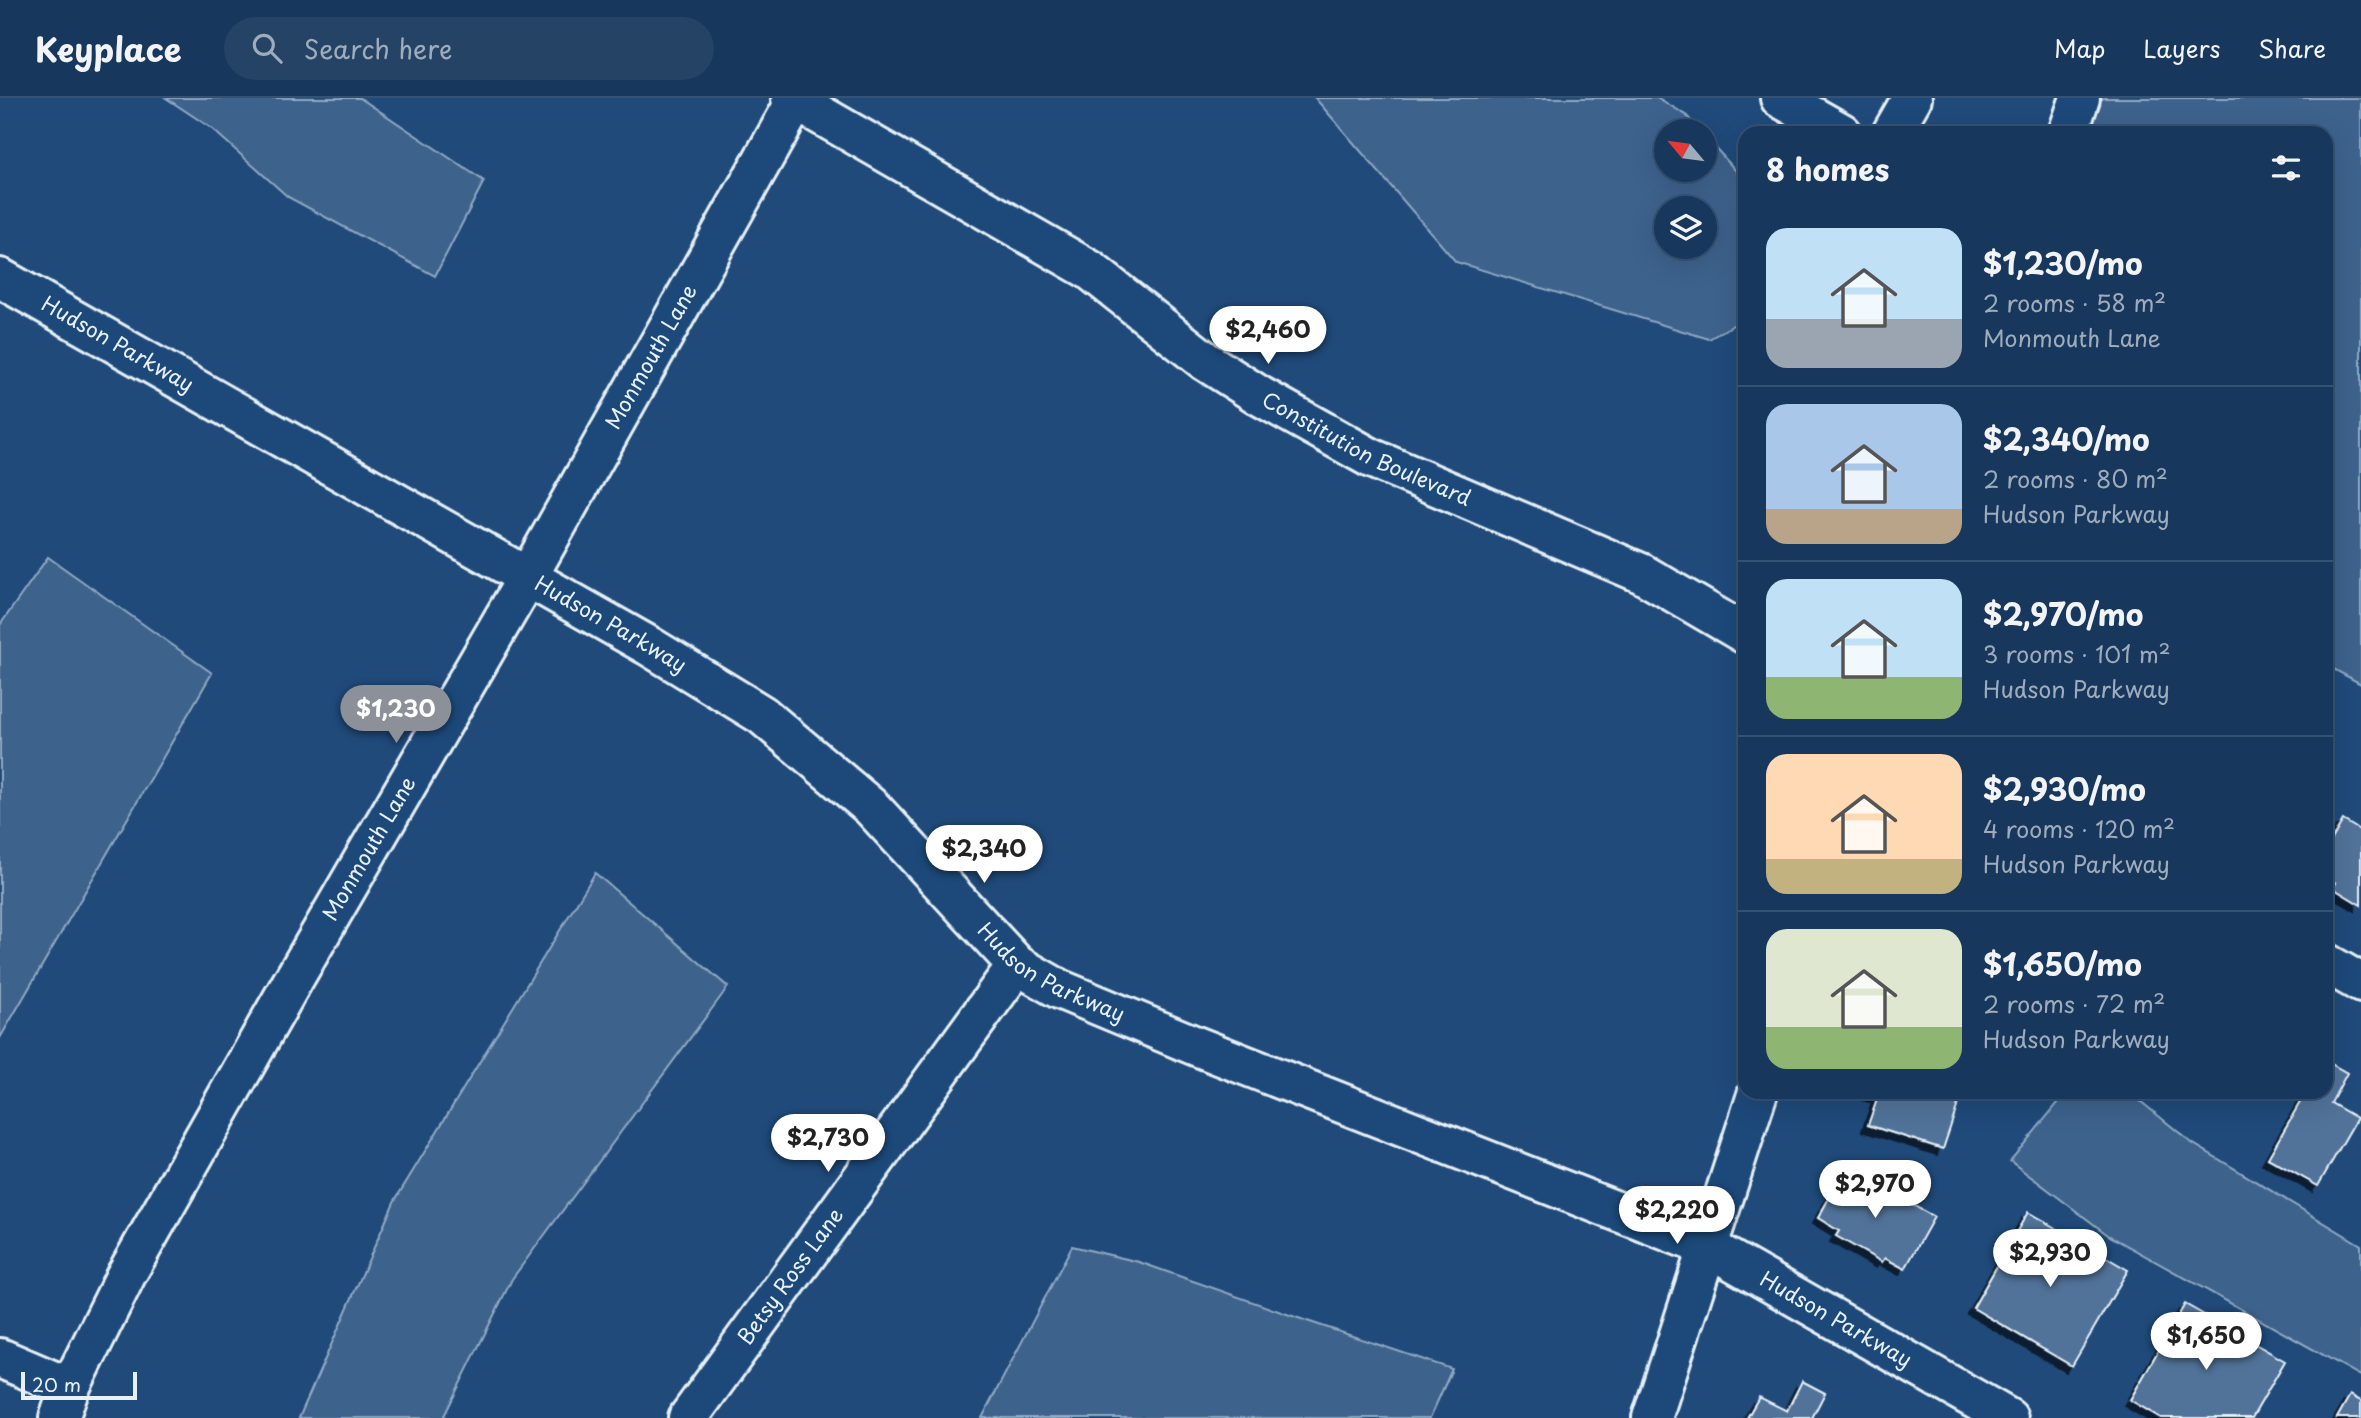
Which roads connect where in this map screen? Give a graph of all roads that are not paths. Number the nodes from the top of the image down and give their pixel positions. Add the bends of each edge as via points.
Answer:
1 (1780, 98) edge
2 (1912, 98) edge
3 (2080, 98) edge
4 (794, 99) edge
5 (1830, 126) edge
6 (1896, 126) edge
7 (2070, 126) edge
8 (0, 278) edge
9 (527, 578) junction
10 (1738, 630) edge
11 (1017, 965) junction
12 (2333, 968) edge
13 (2361, 983) edge
14 (1756, 1099) edge
15 (1708, 1247) junction
16 (0, 1358) edge
17 (65, 1403) edge
18 (688, 1418) edge
19 (1652, 1418) edge
20 (2008, 1418) edge

1 - 5 street
2 - 6 street
3 - 7 street
4 - 9 street, Monmouth Lane
4 - 10 street, Constitution Boulevard via 1090,270 1205,361 1271,403 1371,458 1641,573
8 - 9 street, Hudson Parkway
9 - 11 street, Hudson Parkway via 762,715 872,807
9 - 17 street, Monmouth Lane via 140,1251
11 - 15 street, Hudson Parkway via 1059,989 1196,1046
11 - 18 street, Betsy Ross Lane
12 - 13 street
14 - 15 street
15 - 19 street
15 - 20 street, Hudson Parkway
16 - 17 street

